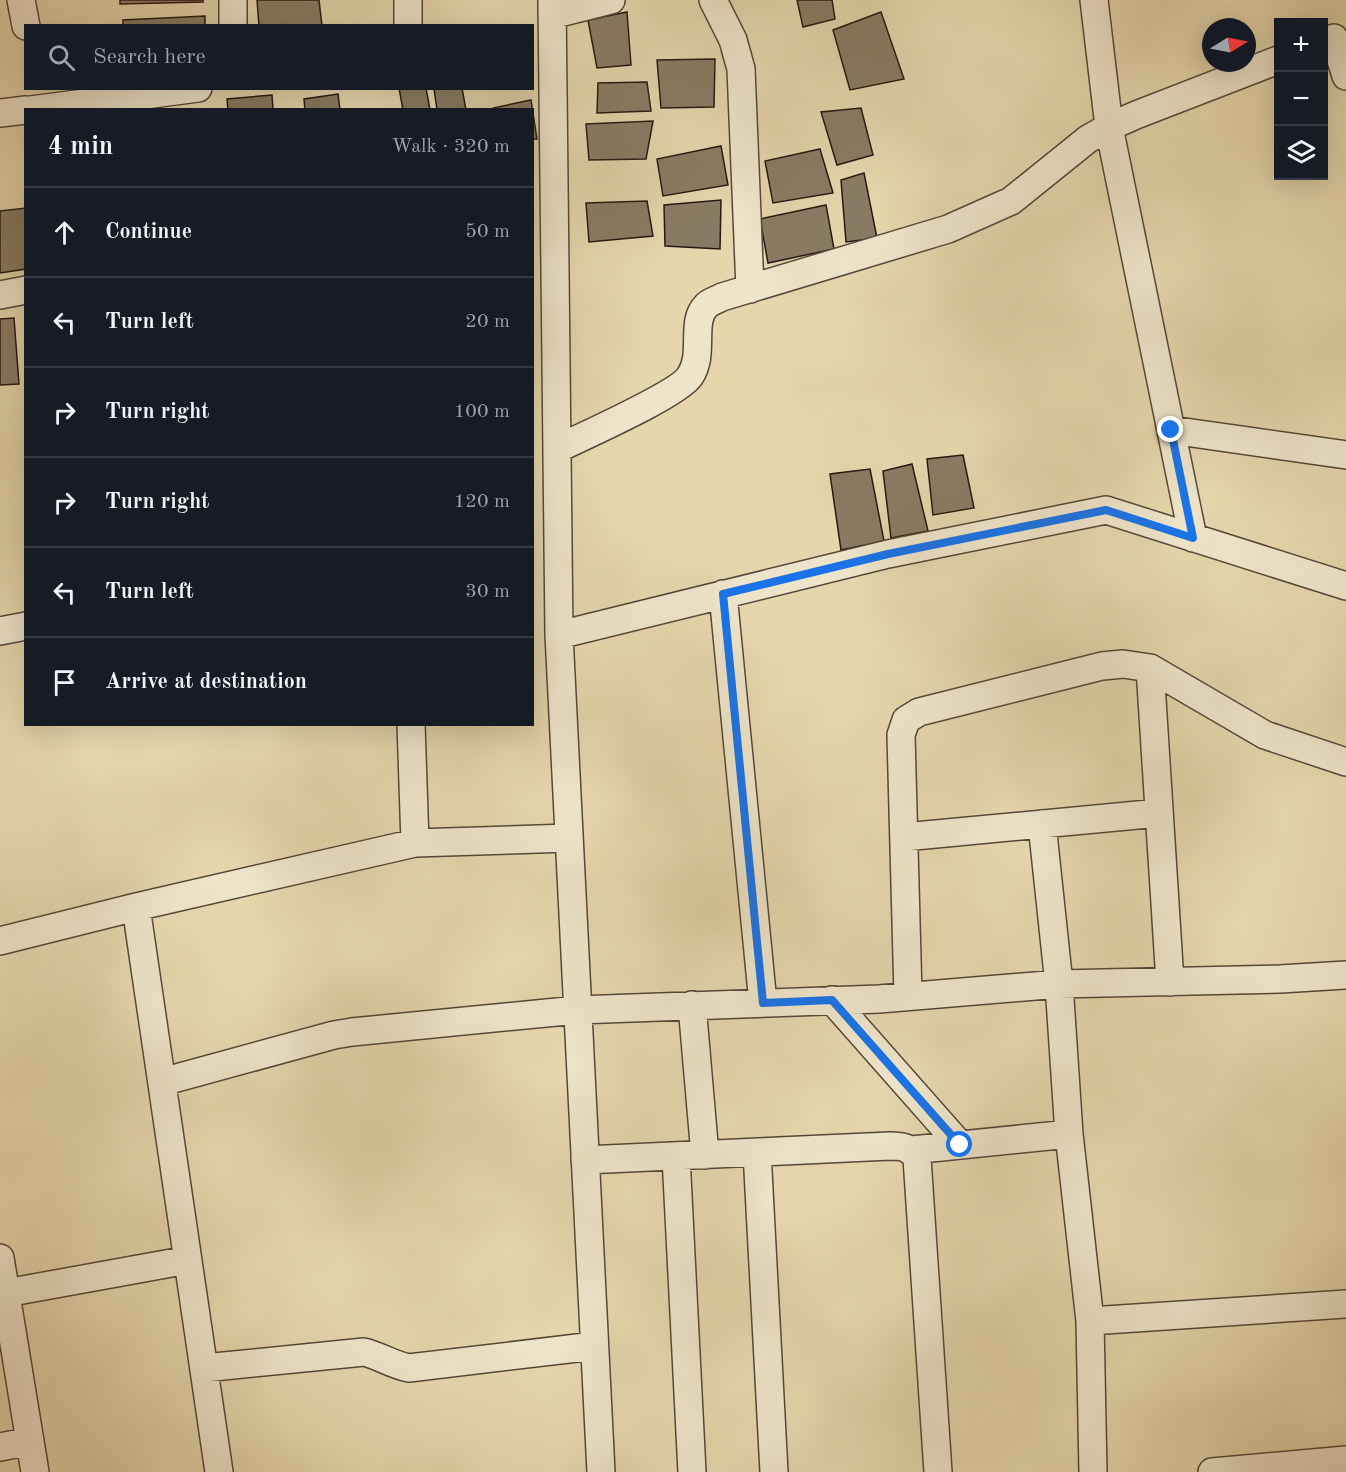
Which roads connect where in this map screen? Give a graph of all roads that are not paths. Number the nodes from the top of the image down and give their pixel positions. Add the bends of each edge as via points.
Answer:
1 (21, 0) edge
2 (233, 0) edge
3 (408, 0) edge
4 (611, 0) edge
5 (713, 0) edge
6 (1094, 0) edge
7 (552, 7) edge
8 (26, 24) edge
9 (233, 24) edge
10 (408, 24) edge
11 (1335, 38) edge
12 (543, 44) edge
13 (1274, 62) edge
14 (1346, 76) edge
15 (178, 90) edge
16 (34, 104) edge
17 (0, 113) edge
18 (1109, 127) junction
19 (543, 185) edge
20 (750, 289) junction
21 (24, 290) edge
22 (0, 295) edge
23 (1171, 430) junction
24 (557, 449) junction
25 (1346, 455) edge
26 (1193, 538) junction
27 (1346, 586) edge
28 (723, 594) junction
29 (24, 626) edge
30 (0, 631) edge
31 (559, 635) junction
32 (1150, 668) junction
33 (411, 726) edge
34 (1346, 762) edge
35 (1159, 813) junction
36 (1042, 824) junction
37 (904, 837) junction
38 (569, 838) junction
39 (415, 843) junction
40 (136, 907) junction
41 (0, 941) edge
42 (1346, 975) edge
43 (1170, 981) junction
44 (1059, 984) junction
45 (908, 996) junction
46 (832, 1000) junction
47 (763, 1003) junction
48 (692, 1005) junction
49 (577, 1010) junction
50 (162, 1082) junction
51 (1069, 1134) junction
52 (960, 1145) junction
53 (912, 1150) junction
54 (758, 1152) junction
55 (705, 1155) junction
56 (676, 1156) junction
57 (585, 1160) junction
58 (0, 1258) edge
59 (188, 1260) junction
60 (6, 1293) junction
61 (1346, 1304) edge
62 (1090, 1321) junction
63 (594, 1346) junction
64 (204, 1368) junction
65 (30, 1441) junction
66 (0, 1447) edge
67 (1346, 1460) edge
68 (35, 1472) edge
69 (219, 1472) edge
70 (601, 1472) edge
71 (692, 1472) edge
72 (774, 1472) edge
73 (938, 1472) edge
74 (1093, 1472) edge
75 (1212, 1472) edge

1 - 8 street
2 - 9 street
3 - 10 street
4 - 7 street
5 - 20 street via 733,40 741,69
6 - 18 street
7 - 12 street
11 - 14 street
12 - 19 street
13 - 18 street
15 - 16 street
16 - 17 street
18 - 20 street via 1088,139 1011,201 982,216
18 - 23 street
19 - 24 street
20 - 24 street via 706,306 698,319 699,357 690,378
21 - 22 street
23 - 25 street
23 - 26 street
24 - 31 street
26 - 27 street
26 - 28 street via 1106,510 888,554
28 - 31 street
28 - 47 street
29 - 30 street
31 - 38 street
32 - 34 street via 1265,735
32 - 35 street
32 - 37 street via 1102,666 919,712 906,720 901,735
33 - 39 street
35 - 36 street
35 - 43 street
36 - 37 street
36 - 44 street
37 - 45 street
38 - 39 street
38 - 49 street
39 - 40 street
40 - 41 street
40 - 50 street
42 - 43 street
43 - 44 street
44 - 45 street
44 - 51 street
45 - 46 street
46 - 47 street
46 - 52 street
47 - 48 street
48 - 49 street
48 - 55 street
49 - 50 street via 352,1032
49 - 57 street
50 - 59 street
51 - 52 street
51 - 62 street
52 - 53 street
53 - 54 street via 890,1146
53 - 73 street via 917,1158
54 - 55 street
54 - 72 street
55 - 56 street
56 - 57 street
56 - 71 street
57 - 63 street
58 - 60 street
59 - 60 street
59 - 64 street
60 - 65 street
61 - 62 street
62 - 74 street
63 - 64 street via 409,1368 364,1352
63 - 70 street
64 - 69 street
65 - 66 street
65 - 68 street
67 - 75 street

